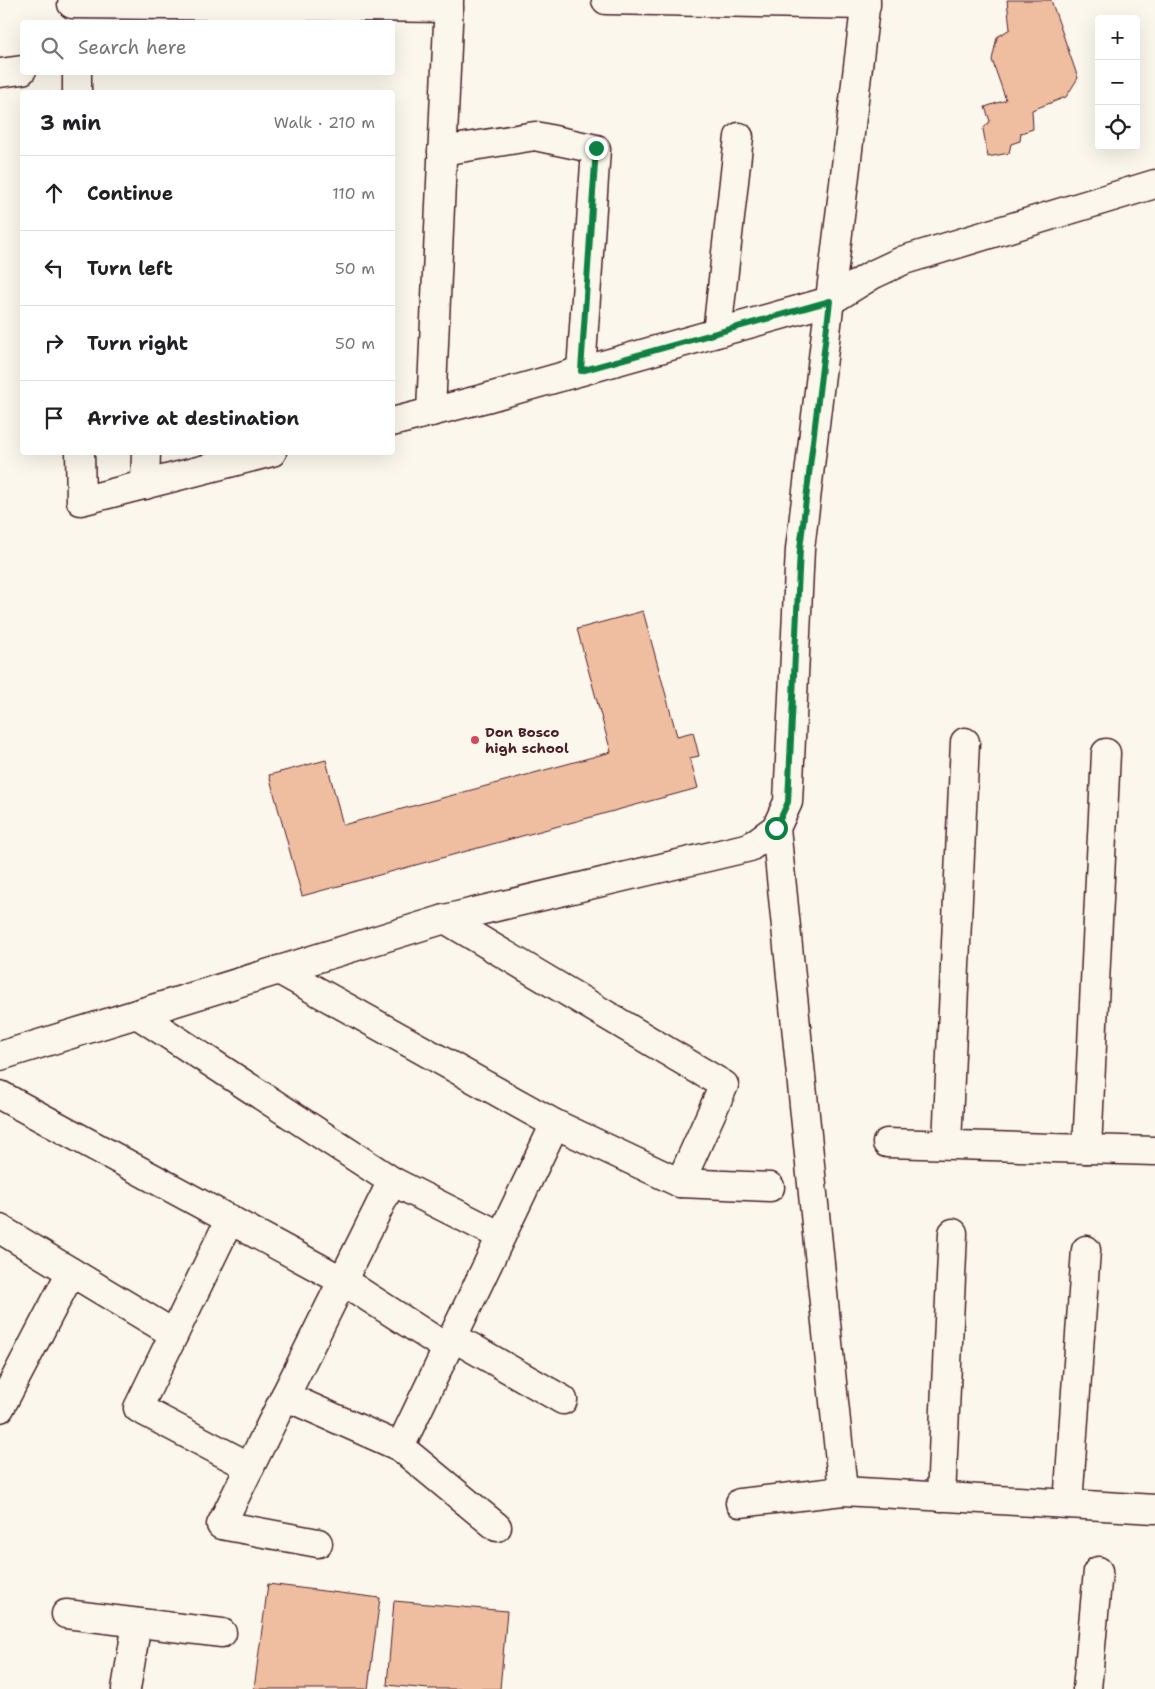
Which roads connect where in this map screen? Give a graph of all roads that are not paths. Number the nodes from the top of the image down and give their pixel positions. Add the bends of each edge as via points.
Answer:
1 (606, 0) edge
2 (866, 3) edge
3 (449, 4) edge
4 (72, 9) edge
5 (20, 70) edge
6 (0, 73) edge
7 (77, 75) edge
8 (78, 90) edge
9 (739, 137) dead end
10 (442, 151) junction
11 (1155, 184) edge
12 (830, 301) junction
13 (717, 333) junction
14 (581, 371) junction
15 (431, 412) junction
16 (395, 421) edge
17 (80, 455) edge
18 (146, 455) edge
19 (260, 455) edge
20 (145, 485) junction
21 (965, 742) dead end
22 (1106, 753) dead end
23 (776, 828) junction
24 (445, 919) junction
25 (279, 970) junction
26 (137, 1014) junction
27 (0, 1056) edge
28 (0, 1095) edge
29 (555, 1124) junction
30 (887, 1143) dead end
31 (947, 1144) junction
32 (1087, 1149) junction
33 (1155, 1151) edge
34 (392, 1181) junction
35 (680, 1183) junction
36 (770, 1187) dead end
37 (230, 1220) junction
38 (0, 1229) edge
39 (953, 1233) dead end
40 (501, 1236) junction
41 (1086, 1250) dead end
42 (71, 1272) junction
43 (343, 1280) junction
44 (174, 1334) junction
45 (450, 1342) junction
46 (3, 1395) edge
47 (286, 1396) junction
48 (563, 1400) dead end
49 (400, 1447) junction
50 (250, 1467) junction
51 (843, 1491) junction
52 (941, 1497) junction
53 (740, 1503) dead end
54 (1068, 1504) junction
55 (1155, 1509) edge
56 (497, 1527) dead end
57 (318, 1543) dead end
58 (1098, 1571) dead end
59 (66, 1614) dead end
60 (137, 1623) junction
61 (222, 1633) dead end
62 (126, 1689) edge
63 (1086, 1689) edge

1 - 2 street
2 - 12 street
3 - 4 street
3 - 10 street
5 - 6 street
7 - 8 street
9 - 13 street
10 - 14 street via 535,136 596,148
10 - 15 street
11 - 12 street via 904,260
12 - 13 street
12 - 23 street via 800,549 788,802
13 - 14 street
14 - 15 street
15 - 16 street
17 - 20 street via 80,501
18 - 20 street
19 - 20 street
21 - 31 street
22 - 32 street
23 - 24 street via 750,847
23 - 51 street
24 - 25 street
24 - 35 street via 724,1085
25 - 26 street
25 - 29 street
26 - 27 street
26 - 34 street
28 - 37 street
29 - 35 street
29 - 40 street
30 - 31 street
31 - 32 street
32 - 33 street
34 - 40 street
34 - 43 street
35 - 36 street
37 - 43 street
37 - 44 street
38 - 42 street
39 - 52 street
40 - 45 street
41 - 54 street
42 - 44 street
42 - 46 street
43 - 45 street
43 - 47 street
44 - 50 street via 138,1408
45 - 48 street
45 - 49 street
47 - 49 street
47 - 50 street
49 - 56 street
50 - 57 street via 221,1525
51 - 52 street
51 - 53 street
52 - 54 street
54 - 55 street
58 - 63 street
59 - 60 street
60 - 61 street
60 - 62 street

